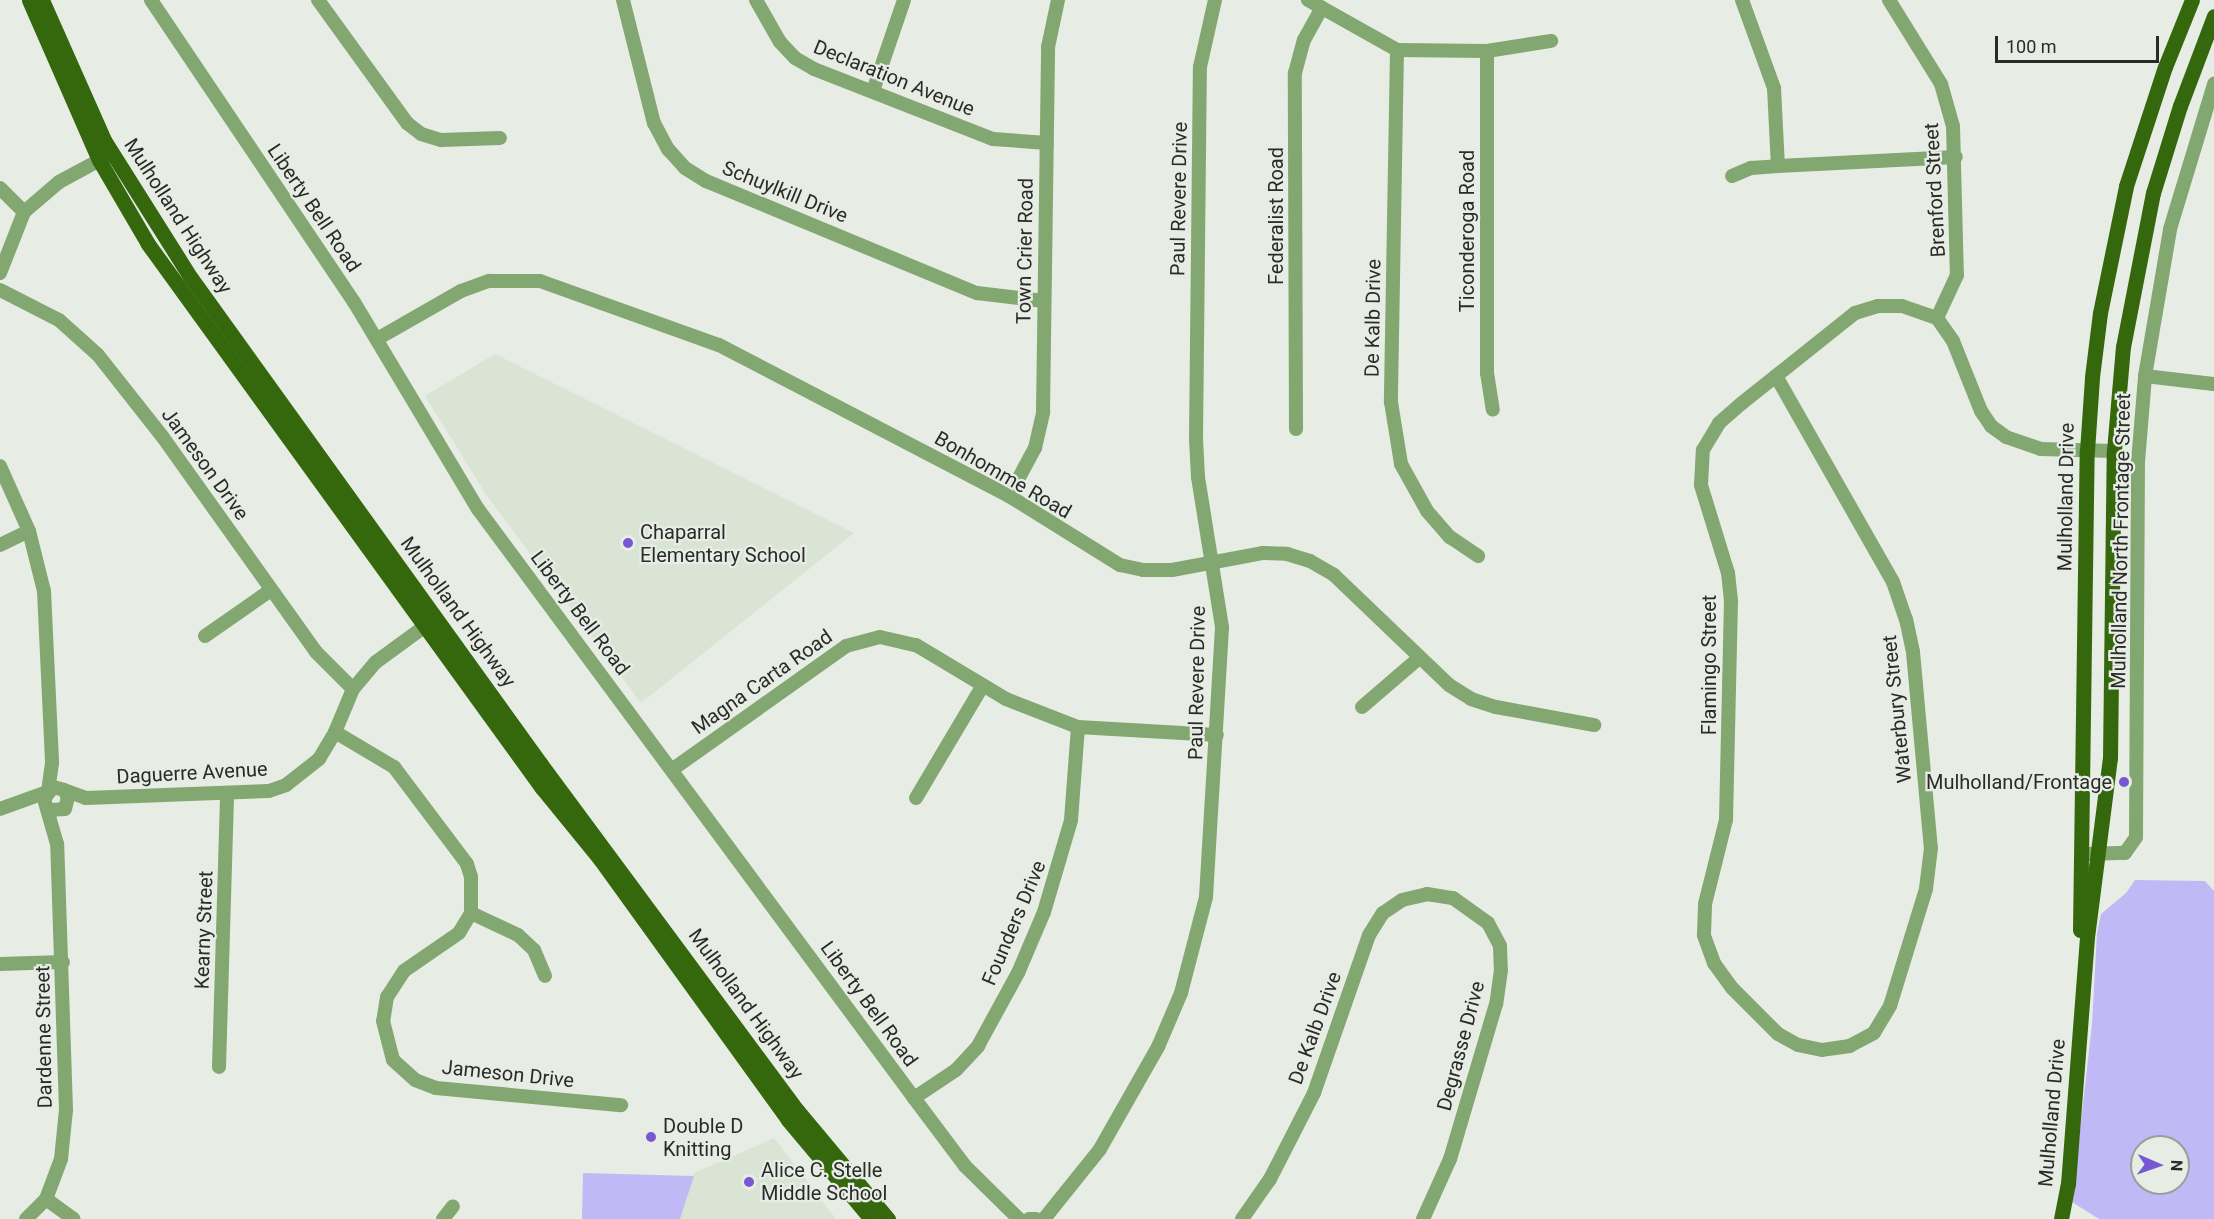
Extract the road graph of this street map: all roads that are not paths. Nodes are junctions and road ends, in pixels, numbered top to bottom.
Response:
1 (29, 0) edge
2 (42, 0) edge
3 (151, 0) edge
4 (318, 0) edge
5 (623, 0) edge
6 (756, 0) edge
7 (904, 0) edge
8 (1058, 0) edge
9 (1215, 0) edge
10 (1308, 0) edge
11 (1742, 0) edge
12 (1889, 0) edge
13 (2192, 0) edge
14 (1322, 8) junction
15 (2214, 16) edge
16 (1551, 41) dead end
17 (1397, 50) junction
18 (1487, 51) junction
19 (2214, 84) edge
20 (873, 91) junction
21 (500, 138) dead end
22 (1047, 143) junction
23 (106, 157) junction
24 (1956, 157) junction
25 (1778, 166) junction
26 (1732, 176) dead end
27 (0, 188) edge
28 (24, 212) junction
29 (0, 273) edge
30 (0, 290) edge
31 (1044, 301) junction
32 (1937, 318) junction
33 (377, 339) junction
34 (1776, 375) junction
35 (2145, 376) junction
36 (2214, 384) edge
37 (1493, 410) dead end
38 (1296, 429) dead end
39 (2087, 451) junction
40 (2114, 451) junction
41 (0, 466) edge
42 (1009, 496) junction
43 (29, 531) junction
44 (0, 545) edge
45 (1478, 556) dead end
46 (1213, 562) junction
47 (271, 590) junction
48 (430, 622) junction
49 (205, 636) dead end
50 (1419, 658) junction
51 (983, 685) junction
52 (353, 689) junction
53 (1362, 706) dead end
54 (1594, 725) dead end
55 (1078, 727) junction
56 (335, 732) junction
57 (1216, 735) junction
58 (673, 769) junction
59 (55, 790) junction
60 (227, 794) junction
61 (86, 798) junction
62 (916, 798) dead end
63 (25, 801) junction
64 (48, 808) junction
65 (64, 808) junction
66 (0, 809) edge
67 (57, 844) junction
68 (2083, 854) junction
69 (2099, 854) junction
70 (1453, 898) joint
71 (471, 913) junction
72 (63, 962) junction
73 (0, 964) edge
74 (545, 976) dead end
75 (2082, 1010) junction
76 (1850, 1046) joint
77 (219, 1067) dead end
78 (914, 1098) junction
79 (621, 1105) dead end
80 (46, 1199) junction
81 (453, 1206) dead end
82 (26, 1219) edge
83 (74, 1219) edge
84 (443, 1219) edge
85 (871, 1219) edge
86 (888, 1219) edge
87 (1019, 1219) edge
88 (1029, 1219) edge
89 (1036, 1219) edge
90 (1044, 1219) edge
91 (1242, 1219) edge
92 (1423, 1219) edge
93 (2061, 1219) edge

1 - 23 main road, Mulholland Highway
2 - 23 main road, Mulholland Highway
3 - 33 street, Liberty Bell Road
4 - 21 street
5 - 31 street, Schuylkill Drive
6 - 20 street, Declaration Avenue
7 - 20 street
8 - 22 street, Town Crier Road
9 - 46 street, Paul Revere Drive
10 - 14 street
11 - 25 street
12 - 24 street, Brenford Street
13 - 39 main road, Mulholland Drive
14 - 17 street
14 - 38 street, Federalist Road
15 - 40 main road, Mulholland Drive
16 - 18 street
17 - 18 street
17 - 45 street, De Kalb Drive
18 - 37 street, Ticonderoga Road
19 - 35 street, Mulholland North Frontage Street
20 - 22 street, Declaration Avenue
22 - 31 street, Town Crier Road
23 - 28 street
23 - 48 main road, Mulholland Highway
24 - 25 street
24 - 32 street, Brenford Street
25 - 26 street
27 - 28 street
28 - 29 street
30 - 47 street, Jameson Drive
31 - 42 street, Town Crier Road
32 - 34 street, Flamingo Street
32 - 39 street
33 - 42 street, Bonhomme Road
33 - 58 street, Liberty Bell Road
34 - 76 street, Waterbury Street
34 - 76 street, Flamingo Street
35 - 36 street
35 - 69 street, Mulholland North Frontage Street
39 - 40 street
39 - 68 main road, Mulholland Drive
40 - 69 main road, Mulholland Drive
41 - 43 street
42 - 46 street, Bonhomme Road
43 - 44 street
43 - 59 street
46 - 50 street, Bonhomme Road
46 - 57 street, Paul Revere Drive
47 - 49 street
47 - 52 street, Jameson Drive
48 - 52 street, Daguerre Avenue
48 - 85 main road, Mulholland Highway
48 - 86 main road, Mulholland Highway
50 - 53 street
50 - 54 street, Bonhomme Road
51 - 55 street, Magna Carta Road
51 - 58 street, Magna Carta Road
51 - 62 street
52 - 56 street, Daguerre Avenue
55 - 57 street, Magna Carta Road
55 - 78 street, Founders Drive
56 - 60 street, Daguerre Avenue
56 - 71 street
57 - 90 street, Paul Revere Drive
58 - 78 street, Liberty Bell Road
59 - 61 street, Daguerre Avenue
59 - 63 street
59 - 64 street, Dardenne Street
59 - 65 street, Dardenne Street
60 - 61 street, Daguerre Avenue
60 - 77 street, Kearny Street
61 - 65 street, Daguerre Avenue
63 - 64 street
63 - 66 street
64 - 65 street, Daguerre Avenue
64 - 67 street, Dardenne Street
65 - 67 street, Dardenne Street
67 - 72 street, Dardenne Street
68 - 69 street, Mulholland North Frontage Street
68 - 75 main road, Mulholland Drive
69 - 75 main road, Mulholland Drive
70 - 91 street, De Kalb Drive
70 - 92 street, Degrasse Drive
71 - 74 street
71 - 79 street, Jameson Drive
72 - 73 street
72 - 80 street, Dardenne Street
75 - 93 main road, Mulholland Drive
78 - 87 street, Liberty Bell Road
80 - 82 street, Dardenne Street
80 - 83 street
81 - 84 street
88 - 89 street

